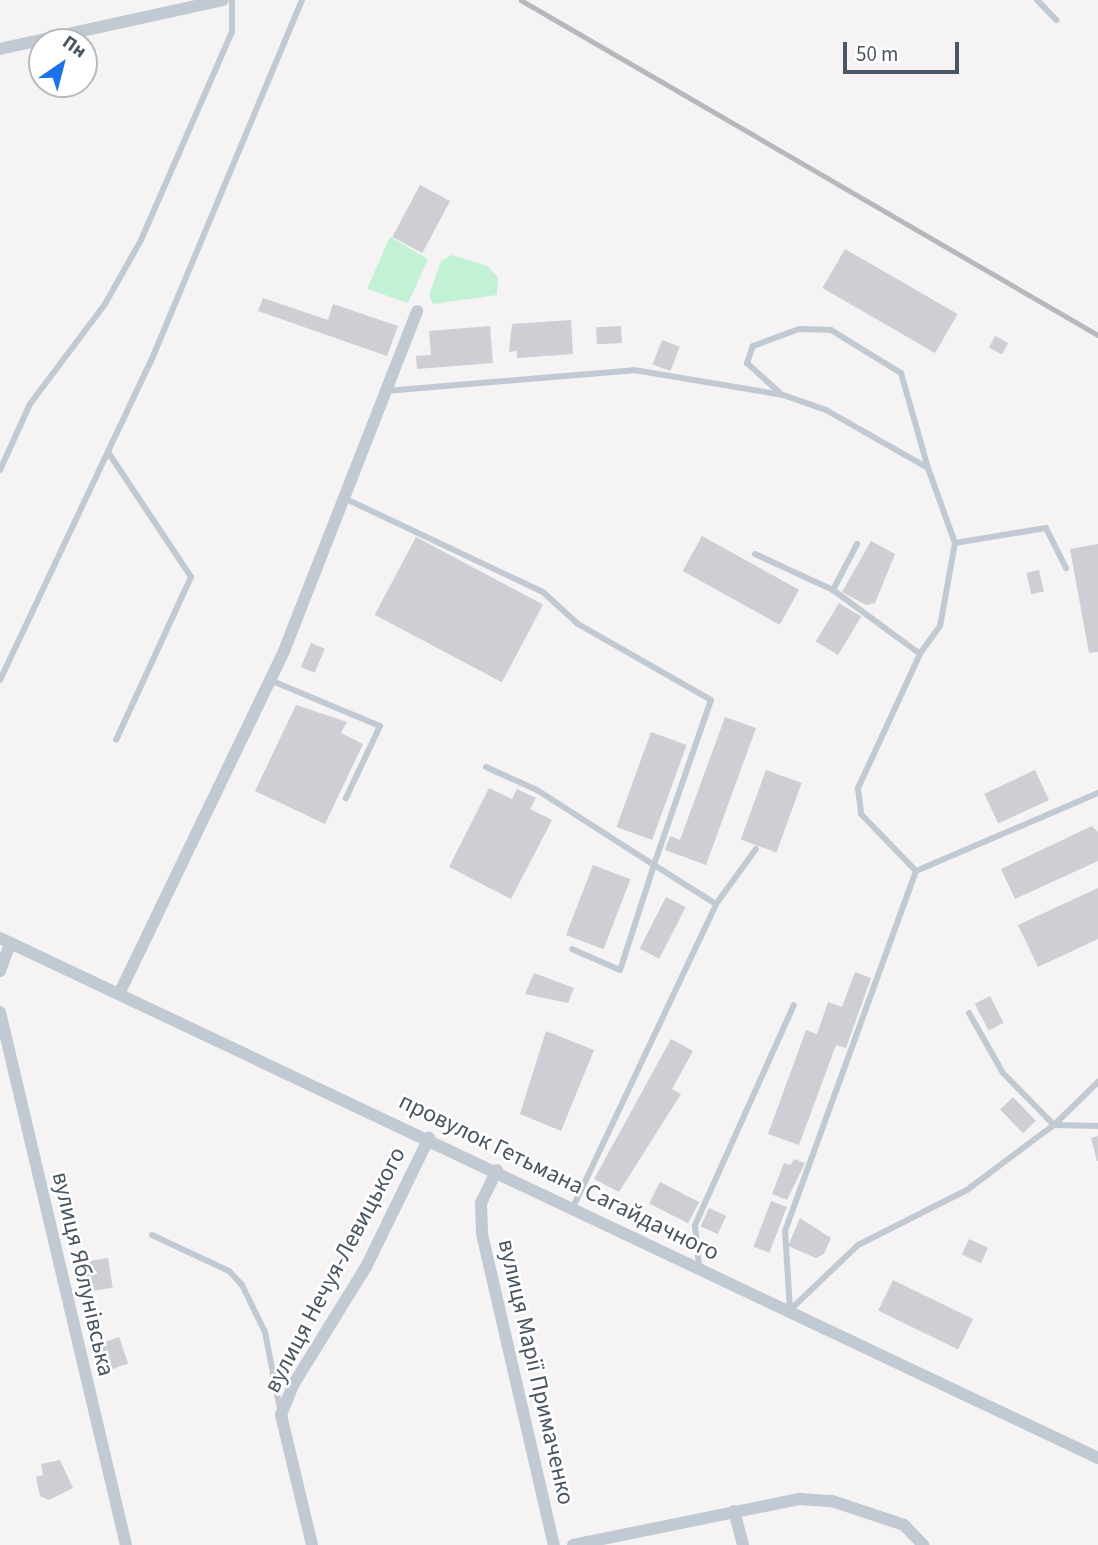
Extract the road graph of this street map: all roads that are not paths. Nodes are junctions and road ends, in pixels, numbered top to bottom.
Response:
1 (223, 0) edge
2 (232, 0) edge
3 (302, 0) edge
4 (1037, 0) edge
5 (1056, 20) dead end
6 (0, 49) edge
7 (417, 311) dead end
8 (386, 391) junction
9 (783, 395) junction
10 (108, 452) junction
11 (928, 468) junction
12 (0, 470) edge
13 (344, 498) junction
14 (954, 543) junction
15 (858, 544) dead end
16 (755, 554) dead end
17 (1066, 568) dead end
18 (833, 590) junction
19 (920, 654) junction
20 (0, 680) edge
21 (270, 680) junction
22 (116, 740) dead end
23 (486, 767) dead end
24 (1098, 793) edge
25 (346, 798) dead end
26 (756, 849) dead end
27 (654, 864) junction
28 (916, 871) junction
29 (716, 904) junction
30 (5, 940) edge
31 (572, 949) dead end
32 (0, 971) edge
33 (120, 992) junction
34 (794, 1005) dead end
35 (0, 1012) edge
36 (969, 1013) dead end
37 (1098, 1082) edge
38 (1054, 1125) junction
39 (1098, 1126) edge
40 (429, 1138) junction
41 (497, 1170) junction
42 (574, 1205) junction
43 (152, 1235) dead end
44 (699, 1266) junction
45 (790, 1310) junction
46 (281, 1415) junction
47 (1098, 1458) edge
48 (734, 1511) junction
49 (126, 1545) edge
50 (312, 1545) edge
51 (554, 1545) edge
52 (573, 1545) edge
53 (743, 1545) edge
54 (923, 1545) edge

1 - 6 street
2 - 12 lane
3 - 10 lane
4 - 5 lane
7 - 8 street
8 - 9 lane
8 - 13 street
9 - 11 lane
9 - 11 lane
10 - 20 lane
10 - 22 lane
11 - 14 lane
13 - 21 street
13 - 27 lane
14 - 17 lane
14 - 19 lane
15 - 18 lane
16 - 18 lane
18 - 19 lane
19 - 28 lane
21 - 25 lane
21 - 33 street
23 - 27 lane
24 - 28 lane
26 - 29 lane
27 - 29 lane
27 - 31 lane
28 - 45 lane
29 - 42 lane
30 - 32 street
30 - 33 street, провулок Гетьмана Сагайдачного
33 - 40 street, провулок Гетьмана Сагайдачного
34 - 44 lane
35 - 49 street, вулиця Яблунівська
36 - 38 lane
37 - 38 lane
38 - 39 lane
38 - 45 lane
40 - 41 street, провулок Гетьмана Сагайдачного
40 - 46 street, вулиця Нечуя-Левицького
41 - 42 street, провулок Гетьмана Сагайдачного
41 - 51 street, вулиця Марії Примаченко
42 - 44 street, провулок Гетьмана Сагайдачного
43 - 46 lane
44 - 45 street, провулок Гетьмана Сагайдачного
45 - 47 street, провулок Гетьмана Сагайдачного
46 - 50 street, вулиця Нечуя-Левицького
48 - 52 street
48 - 53 street
48 - 54 street

